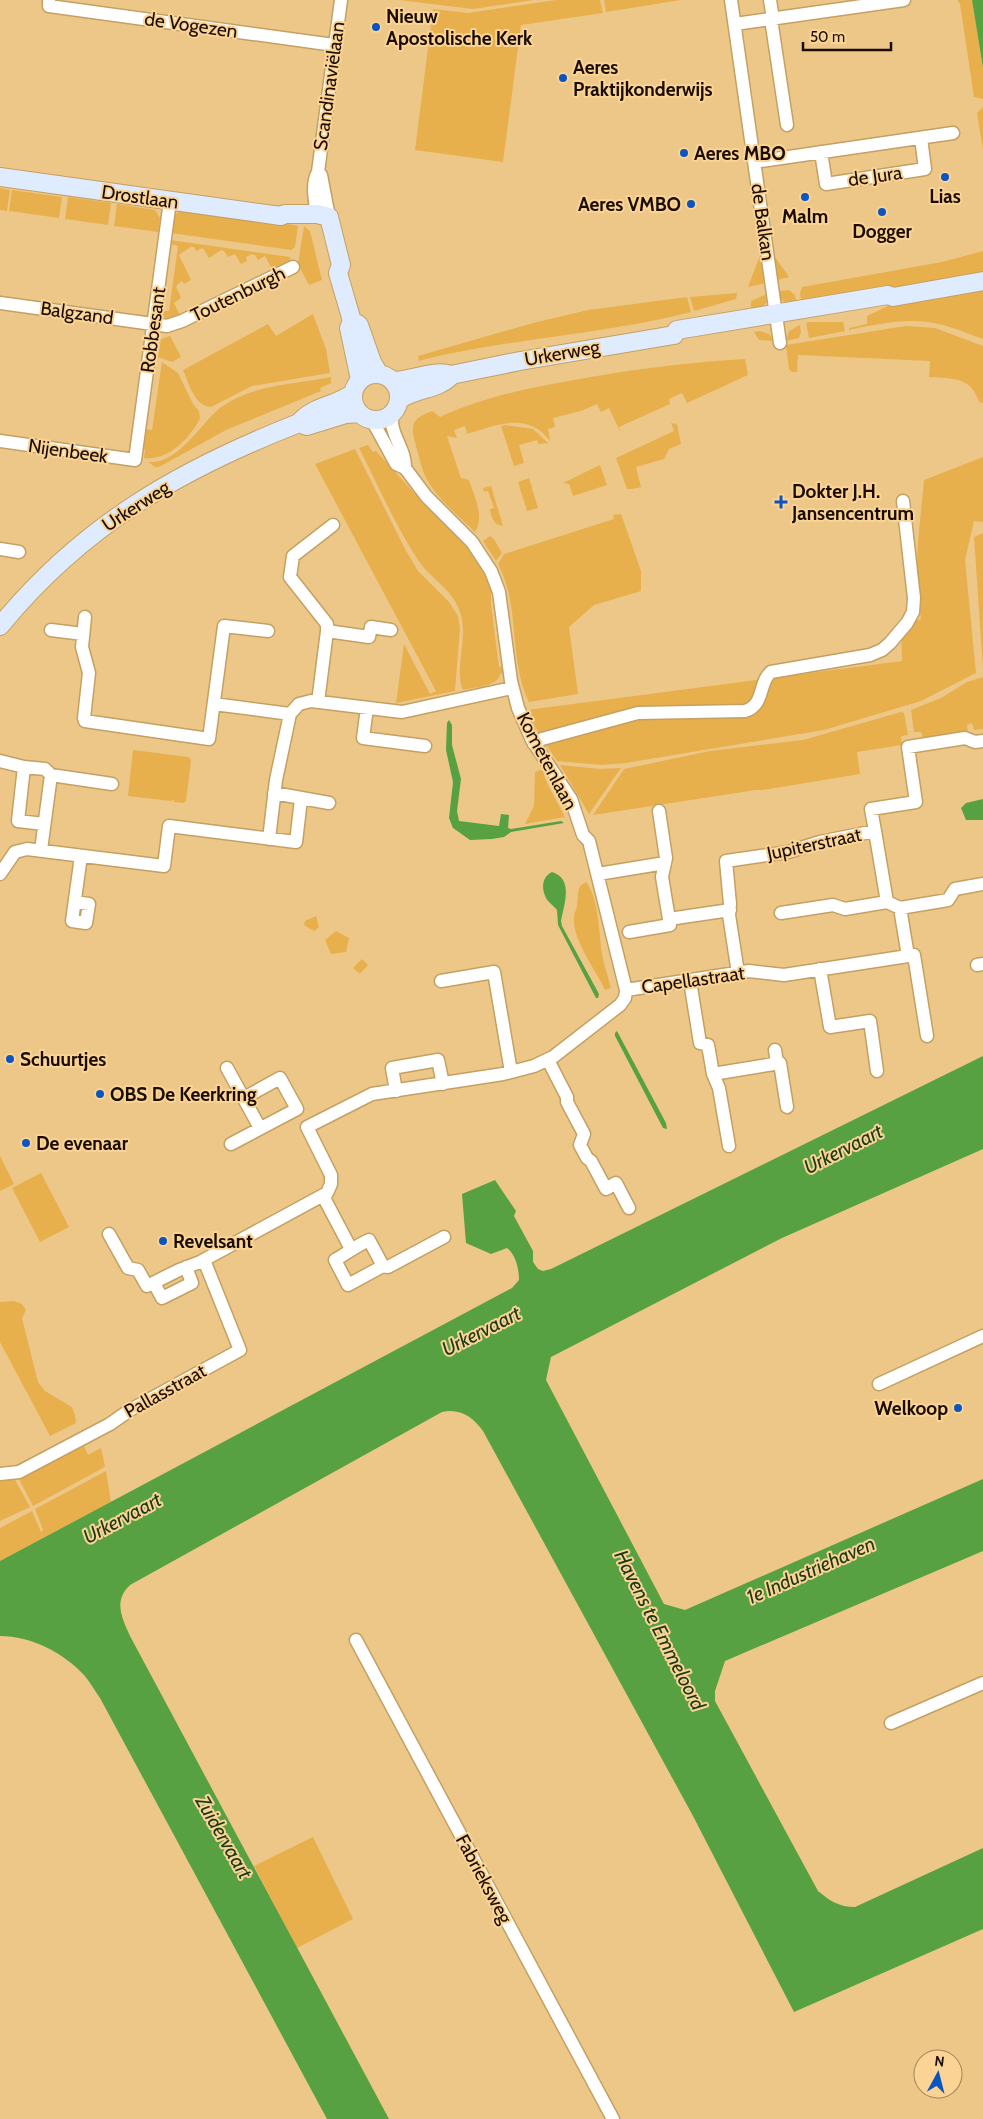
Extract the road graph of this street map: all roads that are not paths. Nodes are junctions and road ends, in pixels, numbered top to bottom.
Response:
1 (341, 0) edge
2 (731, 0) edge
3 (770, 0) edge
4 (904, 0) edge
5 (49, 3) edge
6 (772, 19) junction
7 (735, 24) junction
8 (334, 45) junction
9 (787, 126) dead end
10 (953, 133) dead end
11 (921, 138) junction
12 (821, 152) junction
13 (754, 162) junction
14 (0, 177) edge
15 (170, 201) junction
16 (322, 218) junction
17 (293, 267) dead end
18 (983, 281) edge
19 (0, 302) edge
20 (777, 319) junction
21 (352, 321) junction
22 (154, 324) junction
23 (780, 343) dead end
24 (452, 375) junction
25 (386, 378) junction
26 (357, 386) junction
27 (396, 407) junction
28 (366, 416) junction
29 (299, 423) junction
30 (0, 441) edge
31 (135, 460) joint
32 (405, 468) junction
33 (903, 501) dead end
34 (333, 525) dead end
35 (0, 549) edge
36 (19, 552) dead end
37 (85, 617) dead end
38 (1, 623) edge
39 (51, 630) dead end
40 (390, 630) dead end
41 (268, 631) dead end
42 (327, 632) junction
43 (83, 634) junction
44 (512, 688) junction
45 (318, 702) junction
46 (214, 704) junction
47 (366, 708) junction
48 (290, 714) junction
49 (983, 741) edge
50 (534, 744) junction
51 (424, 746) dead end
52 (0, 762) edge
53 (24, 767) junction
54 (51, 775) junction
55 (112, 784) dead end
56 (274, 793) junction
57 (301, 799) junction
58 (329, 802) dead end
59 (659, 812) dead end
60 (44, 824) junction
61 (875, 831) junction
62 (269, 839) junction
63 (41, 850) junction
64 (80, 856) junction
65 (665, 863) junction
66 (0, 874) edge
67 (598, 874) junction
68 (983, 884) edge
69 (75, 902) dead end
70 (887, 902) junction
71 (900, 908) junction
72 (730, 910) junction
73 (781, 914) dead end
74 (670, 919) junction
75 (629, 932) dead end
76 (908, 956) junction
77 (820, 969) junction
78 (738, 973) junction
79 (440, 981) dead end
80 (690, 981) junction
81 (626, 990) junction
82 (927, 1036) dead end
83 (775, 1050) dead end
84 (548, 1060) junction
85 (777, 1063) junction
86 (227, 1068) dead end
87 (877, 1070) dead end
88 (511, 1072) junction
89 (713, 1074) junction
90 (442, 1084) junction
91 (396, 1091) junction
92 (244, 1098) junction
93 (787, 1107) dead end
94 (297, 1109) junction
95 (310, 1126) junction
96 (260, 1128) junction
97 (232, 1144) dead end
98 (729, 1146) dead end
99 (323, 1196) junction
100 (629, 1208) dead end
101 (110, 1234) dead end
102 (444, 1238) dead end
103 (351, 1249) junction
104 (204, 1260) junction
105 (383, 1266) junction
106 (186, 1267) junction
107 (154, 1282) junction
108 (983, 1336) edge
109 (879, 1384) dead end
110 (1, 1472) edge
111 (356, 1640) dead end
112 (983, 1683) edge
113 (891, 1724) dead end
114 (613, 2119) edge

1 - 8 street, Scandinaviëlaan
2 - 7 street, de Balkan
3 - 6 street
4 - 6 street
5 - 8 street, de Vogezen
6 - 7 street
6 - 9 street
7 - 13 street, de Balkan
8 - 16 street, Scandinaviëlaan
10 - 11 street, de Jura
11 - 12 street, de Jura
11 - 12 street, de Jura
12 - 13 street, de Jura
13 - 20 street, de Balkan
14 - 15 main road, Drostlaan
15 - 16 main road, Drostlaan
15 - 22 street, Robbesant
16 - 21 main road, Scandinaviëlaan
17 - 22 street, Toutenburgh
18 - 20 main road, Urkerweg
19 - 22 street, Balgzand
20 - 23 street
20 - 24 main road, Urkerweg
21 - 25 main road, Scandinaviëlaan
21 - 26 main road, Scandinaviëlaan
22 - 31 street, Robbesant
24 - 25 main road, Urkerweg
24 - 27 main road, Urkerweg
25 - 26 main road
25 - 27 main road
26 - 28 main road
26 - 29 main road, Urkerweg
27 - 28 main road
27 - 32 street, Kometenlaan
28 - 29 main road, Urkerweg
28 - 32 street, Kometenlaan
29 - 38 main road, Urkerweg
30 - 31 street, Nijenbeek
32 - 44 street, Kometenlaan
33 - 50 street
34 - 42 street
35 - 36 street
37 - 43 street
39 - 43 street
40 - 42 street
41 - 46 street
42 - 45 street
43 - 46 street
44 - 47 street
44 - 50 street, Kometenlaan
45 - 47 street
45 - 48 street
46 - 48 street
47 - 51 street
48 - 56 street
49 - 61 street, Jupiterstraat
50 - 67 street, Kometenlaan
52 - 53 street
53 - 54 street
53 - 60 street
54 - 55 street
54 - 60 street
56 - 57 street
56 - 62 street
57 - 58 street
57 - 62 street
59 - 65 street
60 - 63 street
61 - 70 street
61 - 72 street, Jupiterstraat
62 - 64 street
63 - 64 street
63 - 66 street
64 - 69 street
65 - 67 street
65 - 74 street
67 - 81 street, Kometenlaan
68 - 71 street
70 - 71 street
70 - 73 street
71 - 76 street
72 - 74 street
72 - 78 street, Jupiterstraat
74 - 75 street
76 - 77 street, Capellastraat
76 - 82 street
77 - 78 street, Capellastraat
77 - 87 street
78 - 80 street, Capellastraat
79 - 88 street
80 - 81 street, Capellastraat
80 - 89 street
81 - 84 street
83 - 85 street
84 - 88 street
84 - 100 street
85 - 89 street
85 - 93 street
86 - 92 street
88 - 90 street
89 - 98 street
90 - 91 street
90 - 91 street
91 - 95 street
92 - 94 street
92 - 96 street
94 - 95 street
94 - 96 street
95 - 99 street
96 - 97 street
99 - 103 street
99 - 104 street
101 - 107 street
102 - 105 street
103 - 105 street
103 - 105 street
104 - 106 street
104 - 110 street, Pallasstraat
106 - 107 street
106 - 107 street
108 - 109 street
111 - 114 street, Fabrieksweg
112 - 113 street

